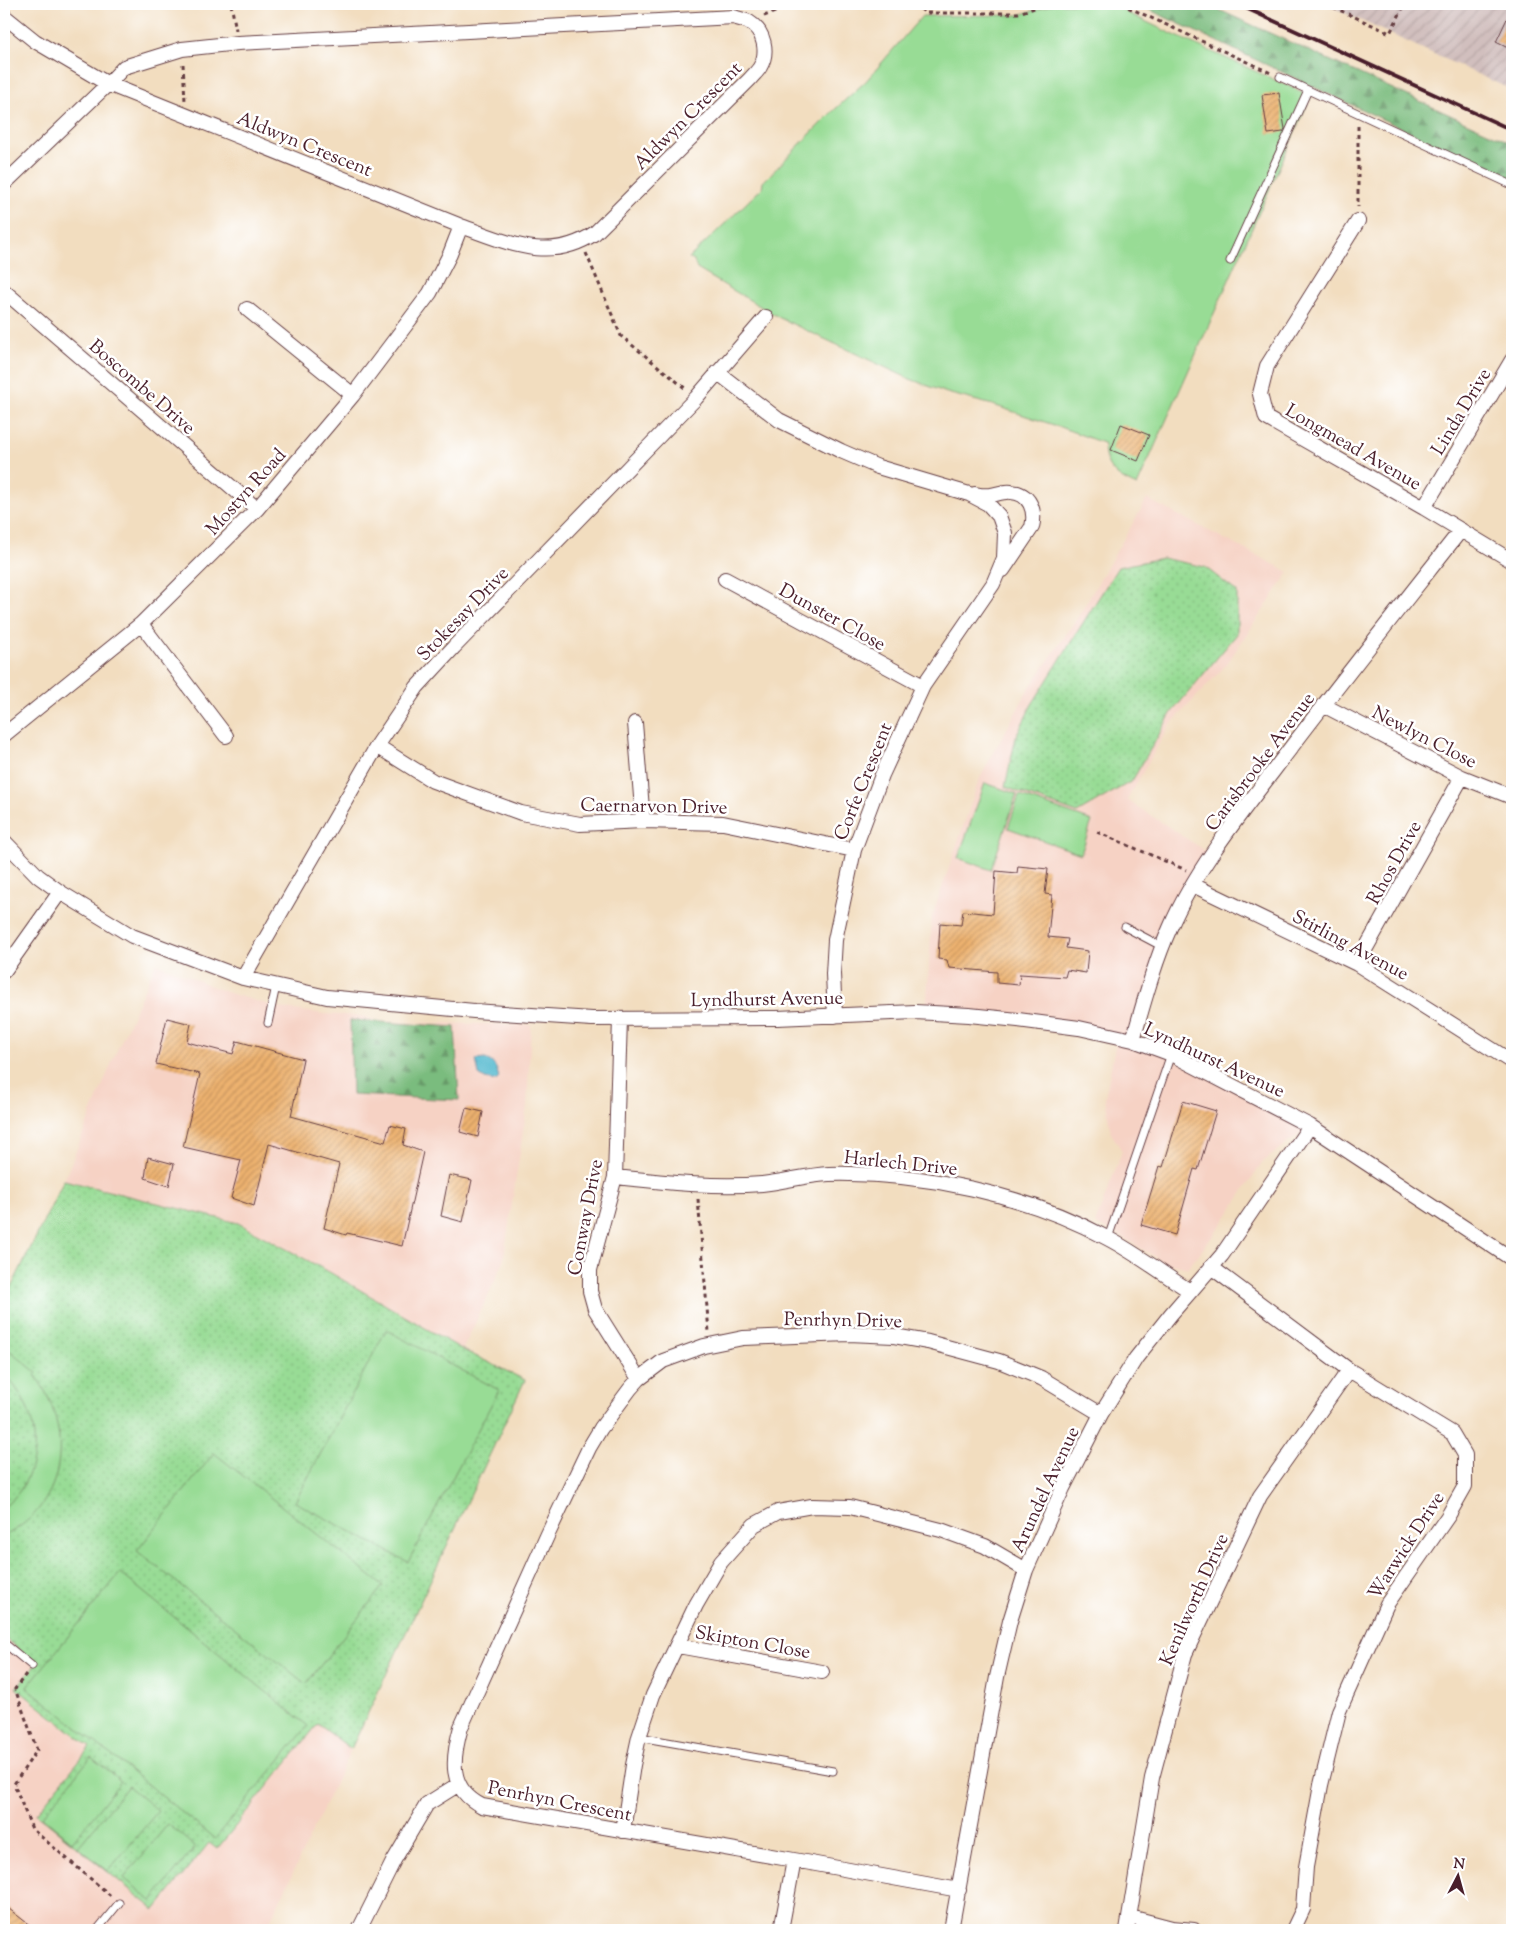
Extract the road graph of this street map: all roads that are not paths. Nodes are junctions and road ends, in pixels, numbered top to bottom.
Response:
1 (4, 16) edge
2 (1280, 77) road end
3 (108, 84) junction
4 (1308, 90) junction
5 (4, 184) edge
6 (1512, 185) edge
7 (1358, 222) road end
8 (461, 226) junction
9 (1230, 261) dead end
10 (4, 291) edge
11 (247, 309) dead end
12 (766, 317) dead end
13 (1512, 360) edge
14 (717, 372) junction
15 (353, 395) junction
16 (969, 494) junction
17 (1424, 508) junction
18 (257, 509) junction
19 (1460, 530) junction
20 (1512, 560) edge
21 (725, 579) dead end
22 (993, 584) junction
23 (141, 624) junction
24 (923, 686) junction
25 (1323, 705) junction
26 (635, 723) dead end
27 (4, 735) edge
28 (226, 736) dead end
29 (377, 746) junction
30 (1462, 777) junction
31 (1512, 797) edge
32 (642, 821) junction
33 (4, 841) edge
34 (854, 850) junction
35 (1196, 880) junction
36 (60, 892) junction
37 (1125, 927) dead end
38 (1163, 947) junction
39 (1358, 964) junction
40 (4, 971) edge
41 (243, 978) junction
42 (276, 986) junction
43 (835, 1016) junction
44 (620, 1019) junction
45 (268, 1023) dead end
46 (1133, 1040) junction
47 (1170, 1054) junction
48 (1512, 1062) edge
49 (1310, 1126) junction
50 (615, 1177) junction
51 (1108, 1238) junction
52 (1512, 1259) edge
53 (1211, 1267) junction
54 (1190, 1291) junction
55 (1349, 1370) junction
56 (639, 1379) junction
57 (1101, 1414) junction
58 (1026, 1570) junction
59 (4, 1643) edge
60 (678, 1646) junction
61 (32, 1666) road end
62 (822, 1672) dead end
63 (639, 1737) junction
64 (833, 1771) dead end
65 (459, 1784) junction
66 (623, 1831) junction
67 (794, 1860) junction
68 (958, 1890) junction
69 (119, 1903) road end
70 (1129, 1924) edge
71 (98, 1930) edge
72 (358, 1930) edge
73 (781, 1930) edge
74 (951, 1930) edge
75 (1194, 1930) edge
76 (1293, 1930) edge

1 - 3 street, Aldwyn Crescent
2 - 4 lane
3 - 5 street
3 - 8 street, Aldwyn Crescent
3 - 8 street, Aldwyn Crescent
4 - 6 lane
4 - 9 lane
7 - 17 street, Longmead Avenue
8 - 15 street, Mostyn Road
10 - 18 street, Boscombe Drive
11 - 15 street
12 - 14 street, Stokesay Drive
13 - 17 street, Linda Drive
14 - 16 street, Corfe Crescent
14 - 29 street, Stokesay Drive
15 - 18 street, Mostyn Road
16 - 22 street, Corfe Crescent
16 - 22 street, Corfe Crescent
17 - 19 street, Longmead Avenue
18 - 23 street, Mostyn Road
19 - 20 street, Longmead Avenue
19 - 25 street, Carisbrooke Avenue
21 - 24 street, Dunster Close
22 - 24 street, Corfe Crescent
23 - 27 street, Mostyn Road
23 - 28 street
24 - 34 street, Corfe Crescent
25 - 30 street, Newlyn Close
25 - 35 street, Carisbrooke Avenue
26 - 32 street
29 - 32 street, Caernarvon Drive
29 - 41 street, Stokesay Drive
30 - 31 street, Newlyn Close
30 - 39 street, Rhos Drive
32 - 34 street, Caernarvon Drive
33 - 36 street, Lyndhurst Avenue
34 - 43 street, Corfe Crescent
35 - 38 street, Carisbrooke Avenue
35 - 39 street, Stirling Avenue
36 - 40 street
36 - 41 street, Lyndhurst Avenue
37 - 38 lane
38 - 46 street, Carisbrooke Avenue
39 - 48 street, Stirling Avenue
41 - 42 street, Lyndhurst Avenue
42 - 44 street, Lyndhurst Avenue
42 - 45 lane
43 - 44 street, Lyndhurst Avenue
43 - 46 street, Lyndhurst Avenue
44 - 50 street, Conway Drive
46 - 47 street, Lyndhurst Avenue
47 - 49 street, Lyndhurst Avenue
47 - 51 lane
49 - 52 street, Lyndhurst Avenue
49 - 53 street, Arundel Avenue
50 - 51 street, Harlech Drive
50 - 56 street, Conway Drive
51 - 54 street, Harlech Drive
53 - 54 street, Arundel Avenue
53 - 55 street, Warwick Drive
54 - 57 street, Arundel Avenue
55 - 70 street, Kenilworth Drive
55 - 76 street, Warwick Drive
56 - 57 street, Penrhyn Drive
56 - 65 street, Penrhyn Crescent
57 - 58 street, Arundel Avenue
58 - 60 street
58 - 68 street, Arundel Avenue
59 - 61 lane
60 - 62 street, Skipton Close
60 - 63 street
63 - 64 lane
63 - 66 street
65 - 66 street, Penrhyn Crescent
65 - 72 street
66 - 67 street, Penrhyn Crescent
67 - 68 street, Penrhyn Crescent
67 - 73 street
68 - 74 street, Arundel Avenue
69 - 71 lane
70 - 75 street

